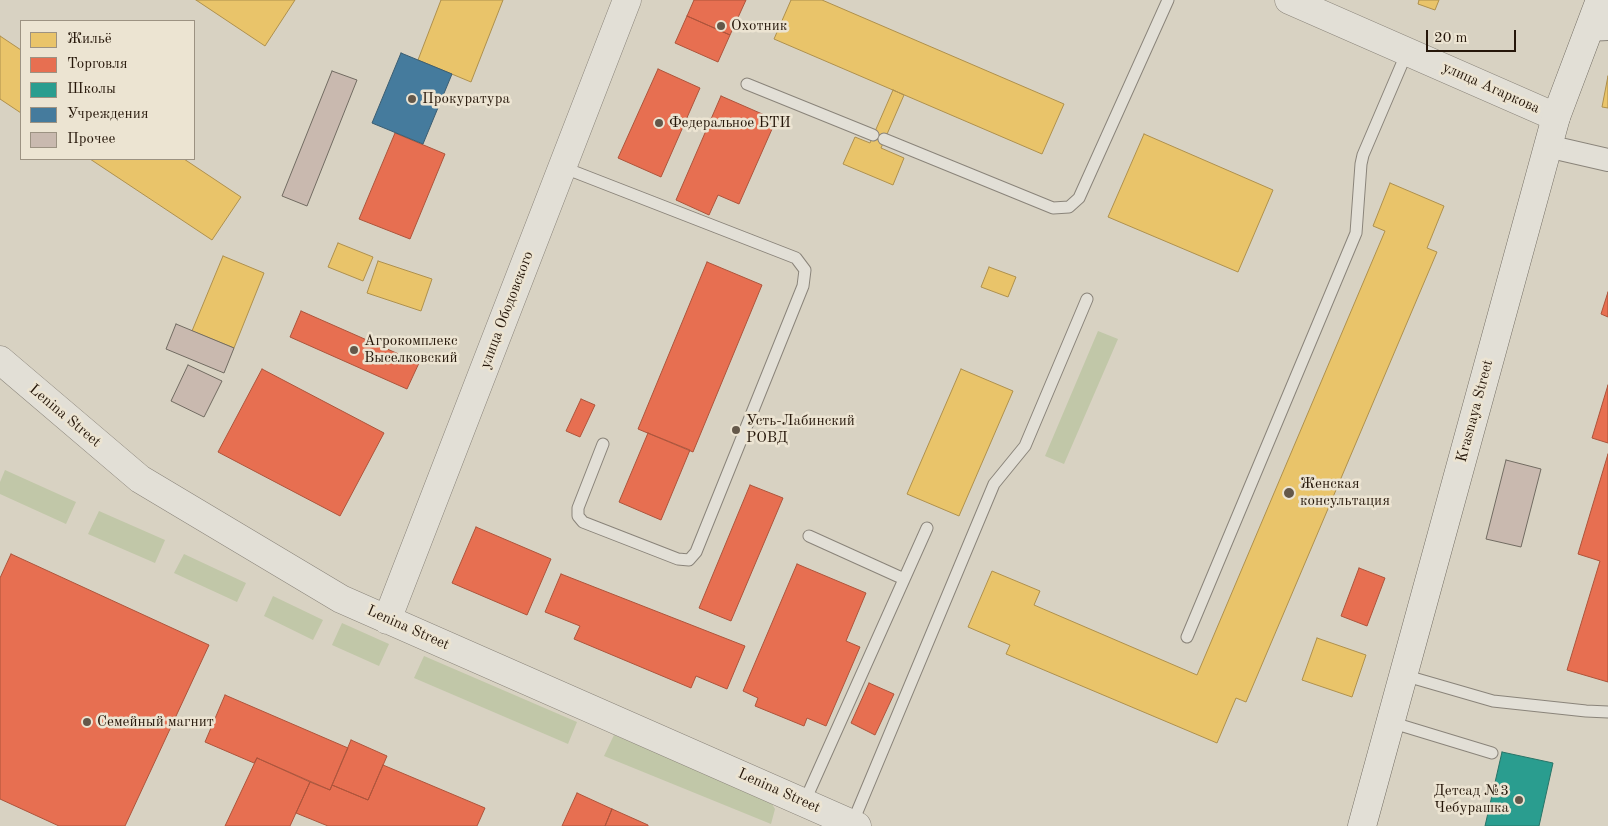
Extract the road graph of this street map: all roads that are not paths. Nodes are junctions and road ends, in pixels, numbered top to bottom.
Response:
1 (626, 0) edge
2 (1168, 0) edge
3 (1289, 0) edge
4 (1600, 0) edge
5 (1598, 29) edge
6 (1407, 52) junction
7 (747, 84) dead end
8 (1556, 117) junction
9 (1547, 146) junction
10 (1608, 160) edge
11 (562, 167) junction
12 (1087, 299) dead end
13 (0, 360) edge
14 (603, 444) dead end
15 (927, 528) dead end
16 (809, 536) dead end
17 (904, 579) junction
18 (387, 620) junction
19 (1187, 637) dead end
20 (1403, 675) junction
21 (1608, 712) edge
22 (1390, 722) junction
23 (1492, 753) dead end
24 (810, 812) edge
25 (854, 825) edge
26 (1362, 826) edge

1 - 11 street, улица Ободовского
2 - 7 lane
3 - 6 street, улица Агаркова
4 - 5 street, Krasnaya Street
5 - 8 street, Krasnaya Street
6 - 8 street, улица Агаркова
6 - 19 lane
8 - 9 street, Krasnaya Street
9 - 10 street
9 - 20 street, Krasnaya Street
11 - 14 lane
11 - 18 street, улица Ободовского
12 - 25 lane
13 - 18 street, Lenina Street
15 - 17 lane
16 - 17 lane
17 - 24 lane
18 - 24 street, Lenina Street
20 - 21 lane
20 - 22 street, Krasnaya Street
22 - 23 lane
22 - 26 street, Krasnaya Street
24 - 25 street, Lenina Street

